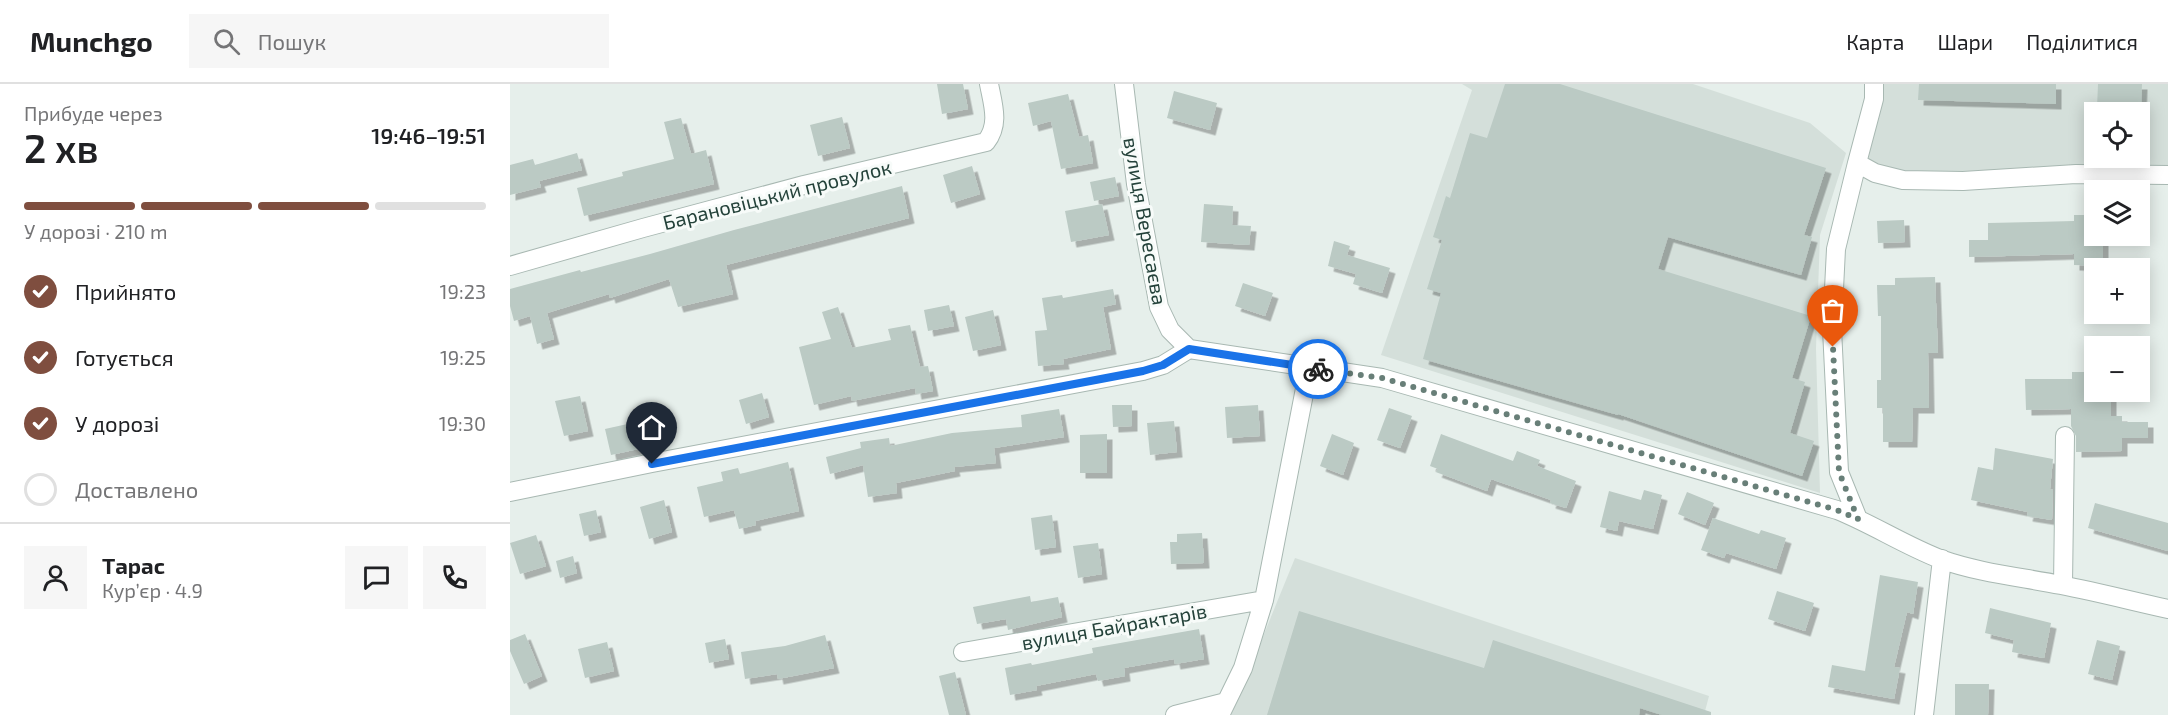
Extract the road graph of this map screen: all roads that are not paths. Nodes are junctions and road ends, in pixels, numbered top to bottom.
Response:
1 (989, 84) edge
2 (1124, 84) edge
3 (1874, 84) edge
4 (1857, 163) junction
5 (2168, 175) edge
6 (510, 266) edge
7 (1189, 349) junction
8 (1309, 368) junction
9 (2065, 436) dead end
10 (510, 492) edge
11 (1858, 519) junction
12 (1942, 559) junction
13 (2063, 585) junction
14 (1264, 600) junction
15 (2168, 609) edge
16 (963, 652) dead end
17 (1223, 708) edge
18 (1175, 715) edge
19 (1924, 715) edge

1 - 6 street, Барановіцький провулок
2 - 7 street, вулиця Вересаєва
3 - 4 street
4 - 5 street
4 - 11 street
7 - 8 street
7 - 10 street
8 - 11 street
8 - 14 street
9 - 13 street
11 - 12 street
12 - 13 street
12 - 19 street
13 - 15 street
14 - 16 street, вулиця Байрактарів
14 - 17 street
17 - 18 street

